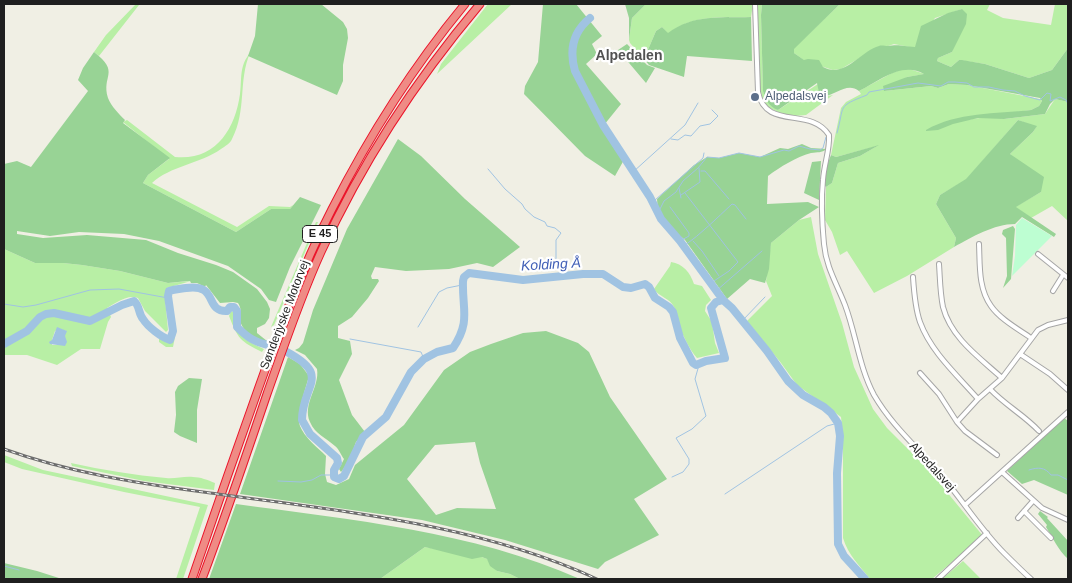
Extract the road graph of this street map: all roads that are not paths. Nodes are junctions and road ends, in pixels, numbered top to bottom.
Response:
1 (465, 4) edge
2 (480, 4) edge
3 (755, 4) edge
4 (979, 244) dead end
5 (1038, 254) dead end
6 (939, 264) dead end
7 (1063, 275) junction
8 (913, 277) dead end
9 (1068, 278) edge
10 (1053, 291) dead end
11 (1068, 320) edge
12 (1031, 338) junction
13 (1020, 354) junction
14 (920, 373) dead end
15 (1002, 378) junction
16 (990, 389) junction
17 (1068, 390) edge
18 (978, 399) junction
19 (1068, 412) edge
20 (957, 422) junction
21 (1039, 431) dead end
22 (997, 455) dead end
23 (1002, 472) junction
24 (1033, 500) junction
25 (965, 505) junction
26 (1024, 511) junction
27 (1018, 518) dead end
28 (1068, 520) edge
29 (987, 534) junction
30 (1051, 538) dead end
31 (192, 579) edge
32 (202, 579) edge
33 (938, 579) edge
34 (1032, 579) edge

1 - 31 highway, Sønderjyske Motorvej / E 45
2 - 32 highway, Sønderjyske Motorvej / E 45
3 - 25 street, Alpedalsvej
4 - 12 street
5 - 7 street
6 - 15 street
7 - 9 street
7 - 10 street
8 - 18 street
11 - 12 street
12 - 13 street
13 - 15 street
13 - 17 street
14 - 20 street
15 - 16 street
16 - 18 street
16 - 21 street
18 - 20 street
19 - 23 street
20 - 22 street
23 - 24 street
23 - 25 street
24 - 26 street
24 - 28 street
25 - 29 street, Alpedalsvej
26 - 27 street
26 - 30 street
29 - 33 street
29 - 34 street, Alpedalsvej

